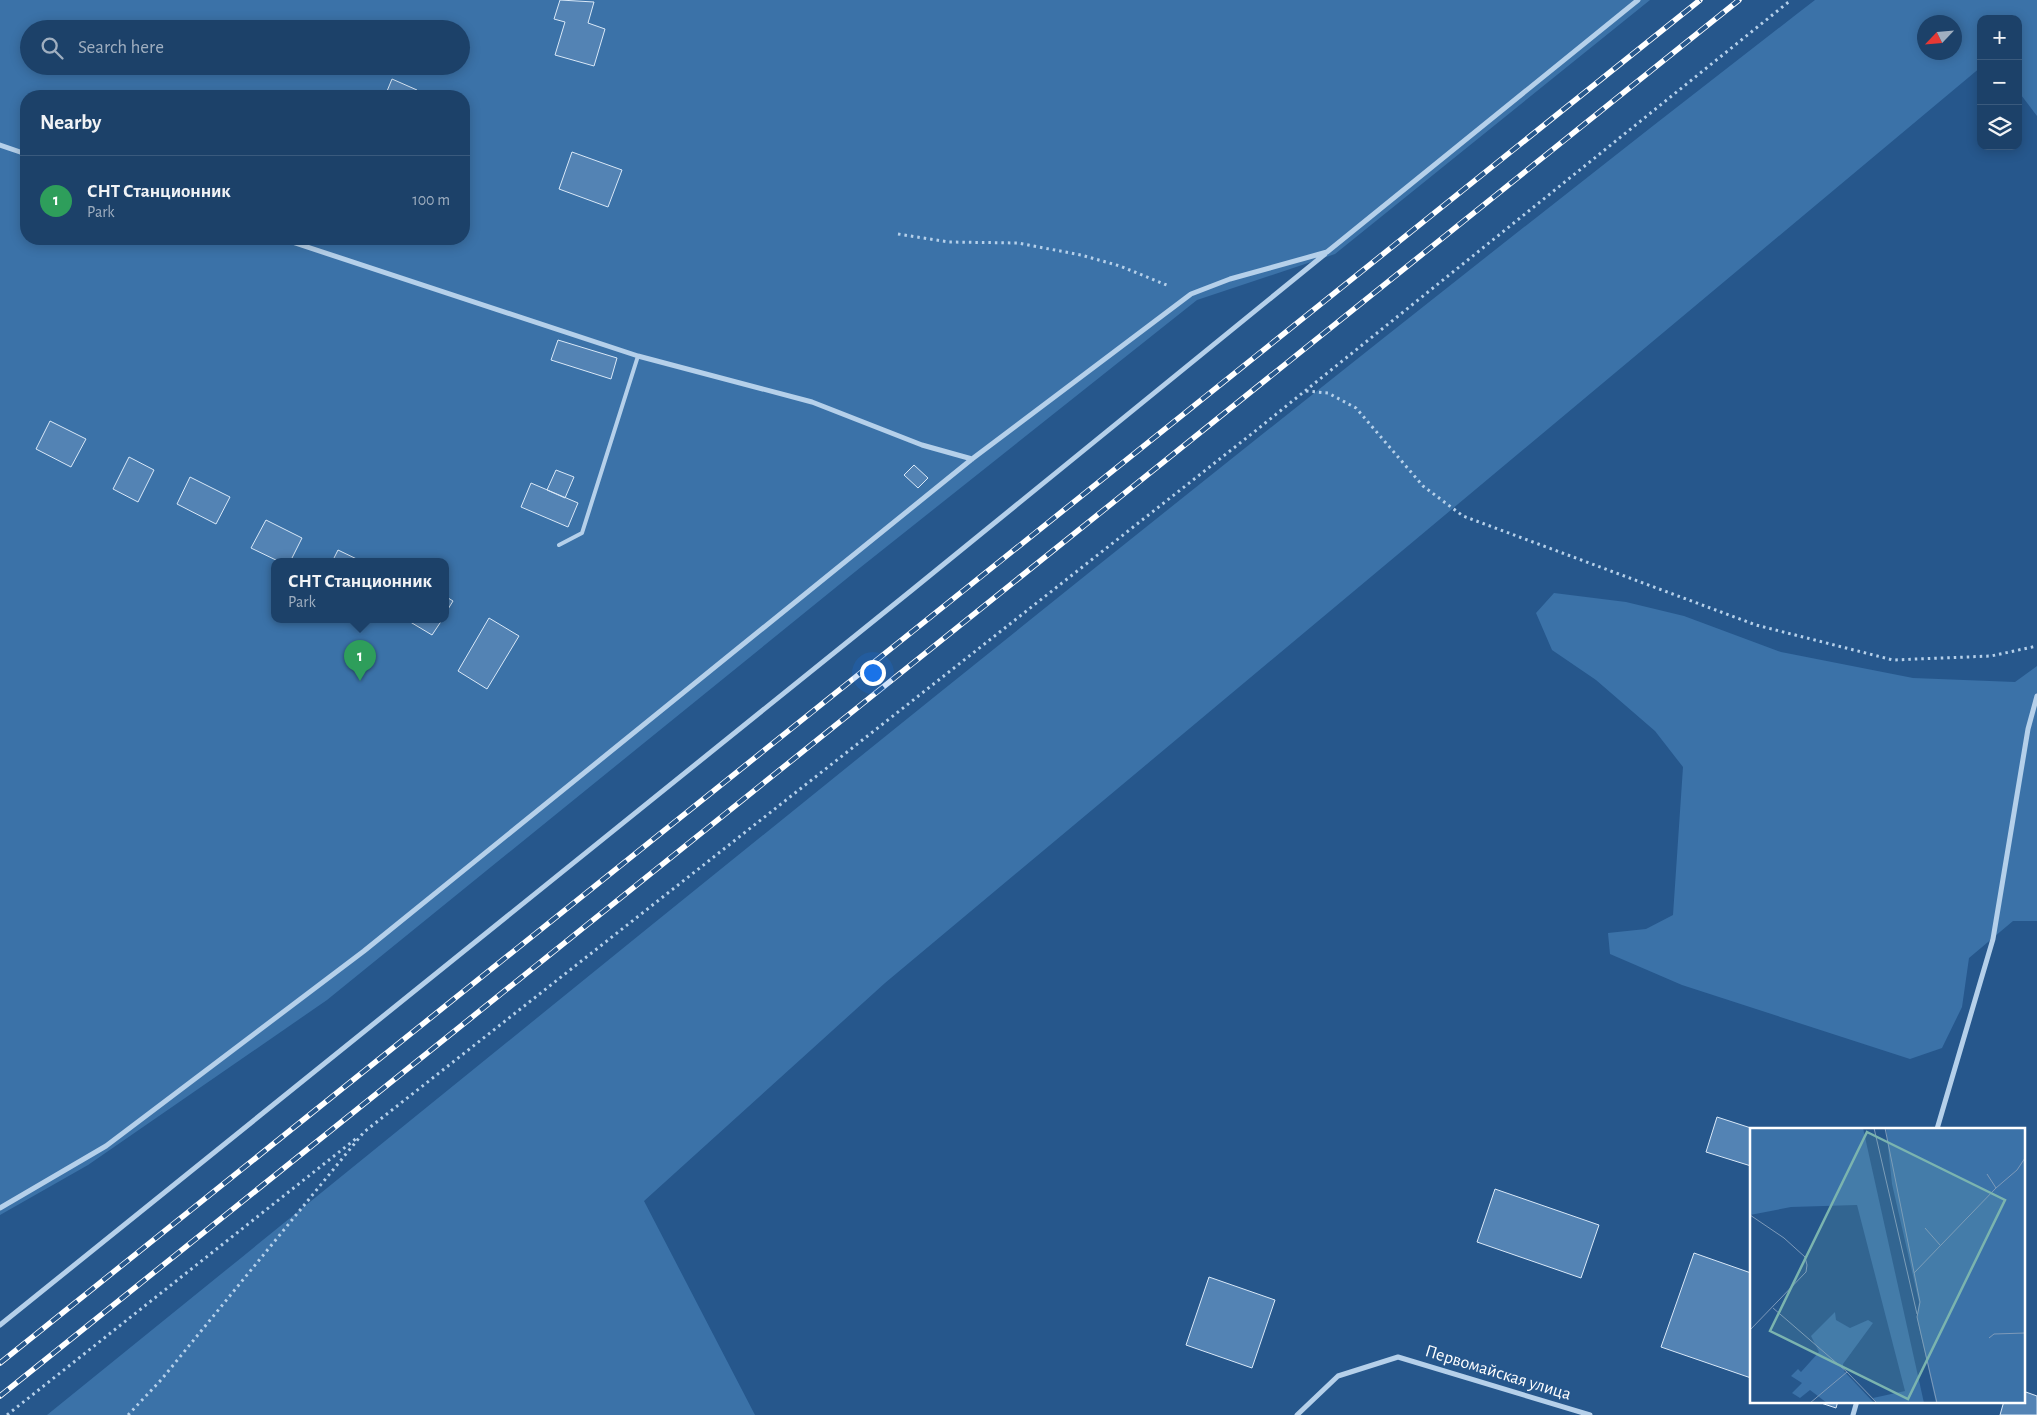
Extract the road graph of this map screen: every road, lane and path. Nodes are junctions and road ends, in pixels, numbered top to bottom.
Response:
1 (1638, 0) edge
2 (1791, 0) edge
3 (0, 145) edge
4 (20, 152) edge
5 (898, 234) dead end
6 (301, 245) edge
7 (1328, 252) junction
8 (1191, 294) junction
9 (638, 356) junction
10 (1305, 391) junction
11 (972, 459) junction
12 (559, 544) dead end
13 (2037, 646) edge
14 (2037, 696) edge
15 (1937, 1128) edge
16 (364, 1132) junction
17 (0, 1208) edge
18 (0, 1325) edge
19 (1857, 1402) edge
20 (6, 1415) edge
21 (128, 1415) edge
22 (1297, 1415) edge
23 (1590, 1415) edge
24 (1853, 1415) edge

1 - 7 street
2 - 10 path
3 - 4 street
5 - 8 path
6 - 9 street
7 - 8 street
7 - 18 street
8 - 11 street
9 - 11 street
9 - 12 lane
10 - 13 path
10 - 16 path
11 - 17 street
14 - 15 street
16 - 20 path
16 - 21 path
19 - 24 street
22 - 23 street, Первомайская улица

